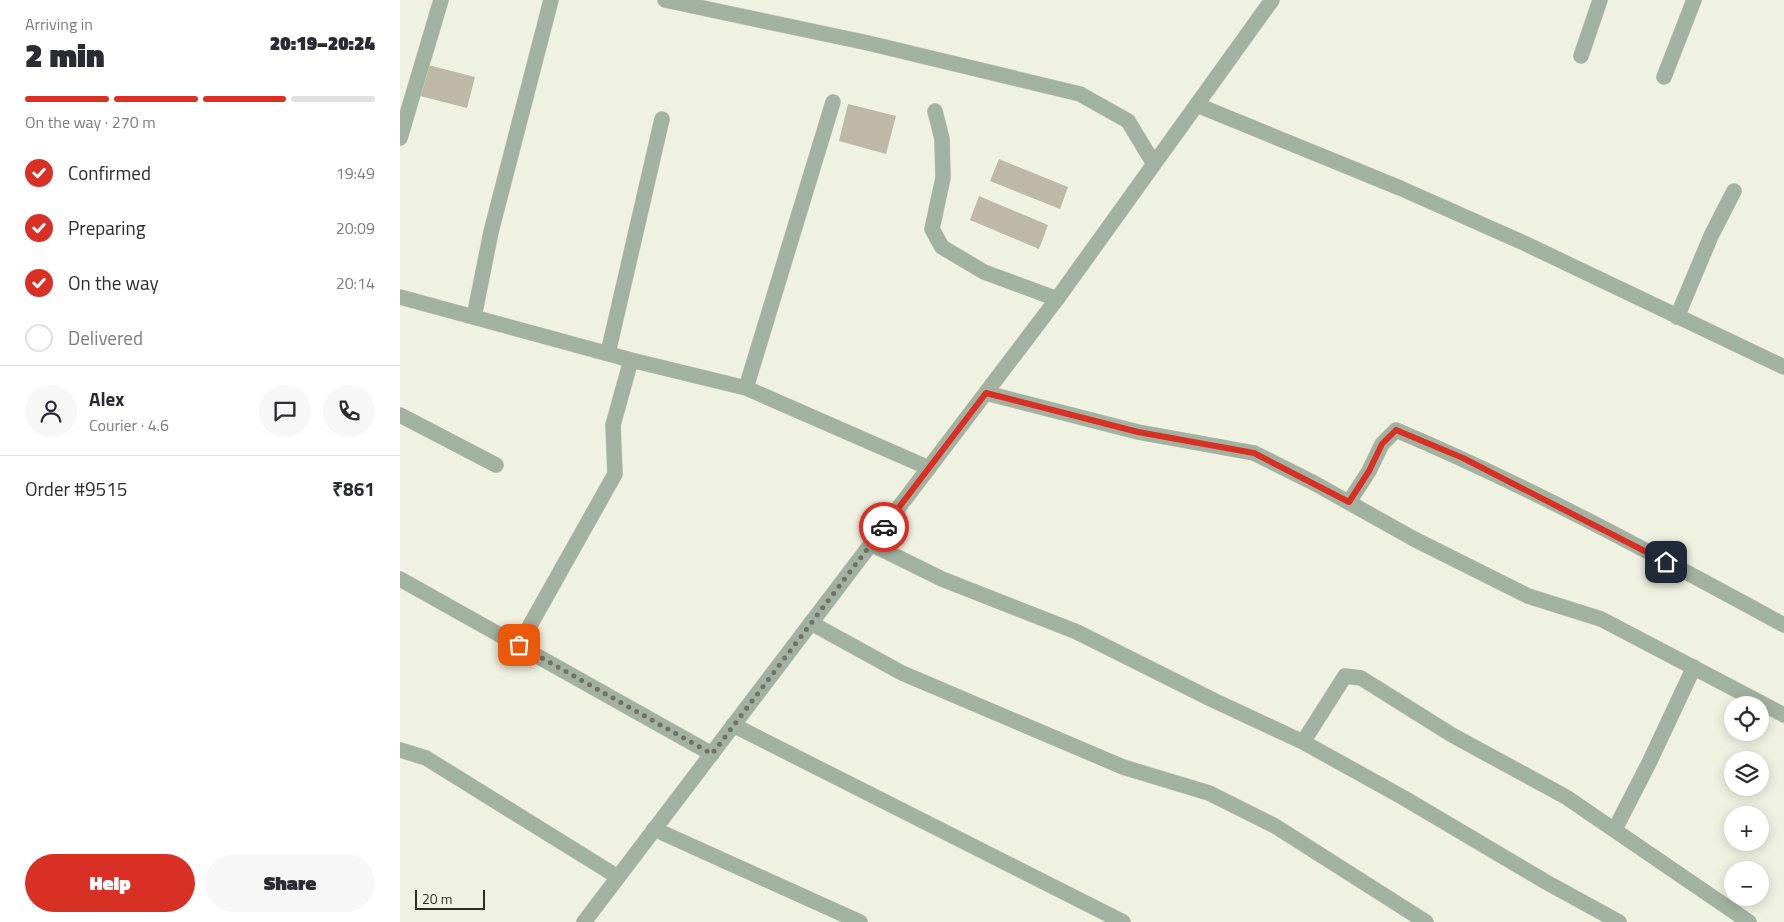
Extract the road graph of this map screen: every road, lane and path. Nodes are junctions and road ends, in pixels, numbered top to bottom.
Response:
1 (441, 0) edge
2 (551, 0) edge
3 (665, 0) edge
4 (1272, 0) edge
5 (1600, 0) edge
6 (1694, 0) edge
7 (1581, 56) dead end
8 (1664, 77) dead end
9 (833, 102) dead end
10 (1196, 104) junction
11 (935, 111) dead end
12 (662, 118) dead end
13 (400, 138) edge
14 (1154, 164) junction
15 (1734, 191) dead end
16 (400, 297) edge
17 (1057, 299) junction
18 (474, 317) junction
19 (1677, 317) junction
20 (608, 353) junction
21 (631, 360) junction
22 (1784, 367) edge
23 (746, 388) junction
24 (986, 393) junction
25 (400, 415) edge
26 (496, 465) dead end
27 (929, 468) junction
28 (1349, 502) junction
29 (871, 544) junction
30 (400, 579) edge
31 (811, 623) junction
32 (1784, 625) edge
33 (519, 645) junction
34 (1694, 667) junction
35 (1784, 714) edge
36 (734, 725) junction
37 (1303, 742) junction
38 (400, 750) edge
39 (712, 754) junction
40 (654, 829) junction
41 (1615, 829) junction
42 (618, 877) junction
43 (584, 922) edge
44 (860, 922) edge
45 (1124, 922) edge
46 (1426, 922) edge
47 (1619, 922) edge
48 (1749, 922) edge

1 - 13 street
2 - 18 street
3 - 14 street
4 - 10 street
5 - 7 street
6 - 8 street
9 - 23 street
10 - 14 street
10 - 19 street
11 - 17 street
12 - 20 street
14 - 17 street
15 - 19 street
16 - 18 street
17 - 24 street
18 - 20 street
19 - 22 street
20 - 21 street
21 - 23 street
21 - 33 street
23 - 27 street
24 - 27 street
24 - 28 street
25 - 26 street
27 - 29 street
28 - 32 street
28 - 34 street
29 - 31 street
29 - 37 street
30 - 33 street
31 - 36 street
31 - 46 street
33 - 39 street
34 - 35 street
34 - 41 street
36 - 39 street
36 - 45 street
37 - 41 street
37 - 47 street
38 - 42 street
39 - 40 street
40 - 42 street
40 - 44 street
41 - 48 street
42 - 43 street

